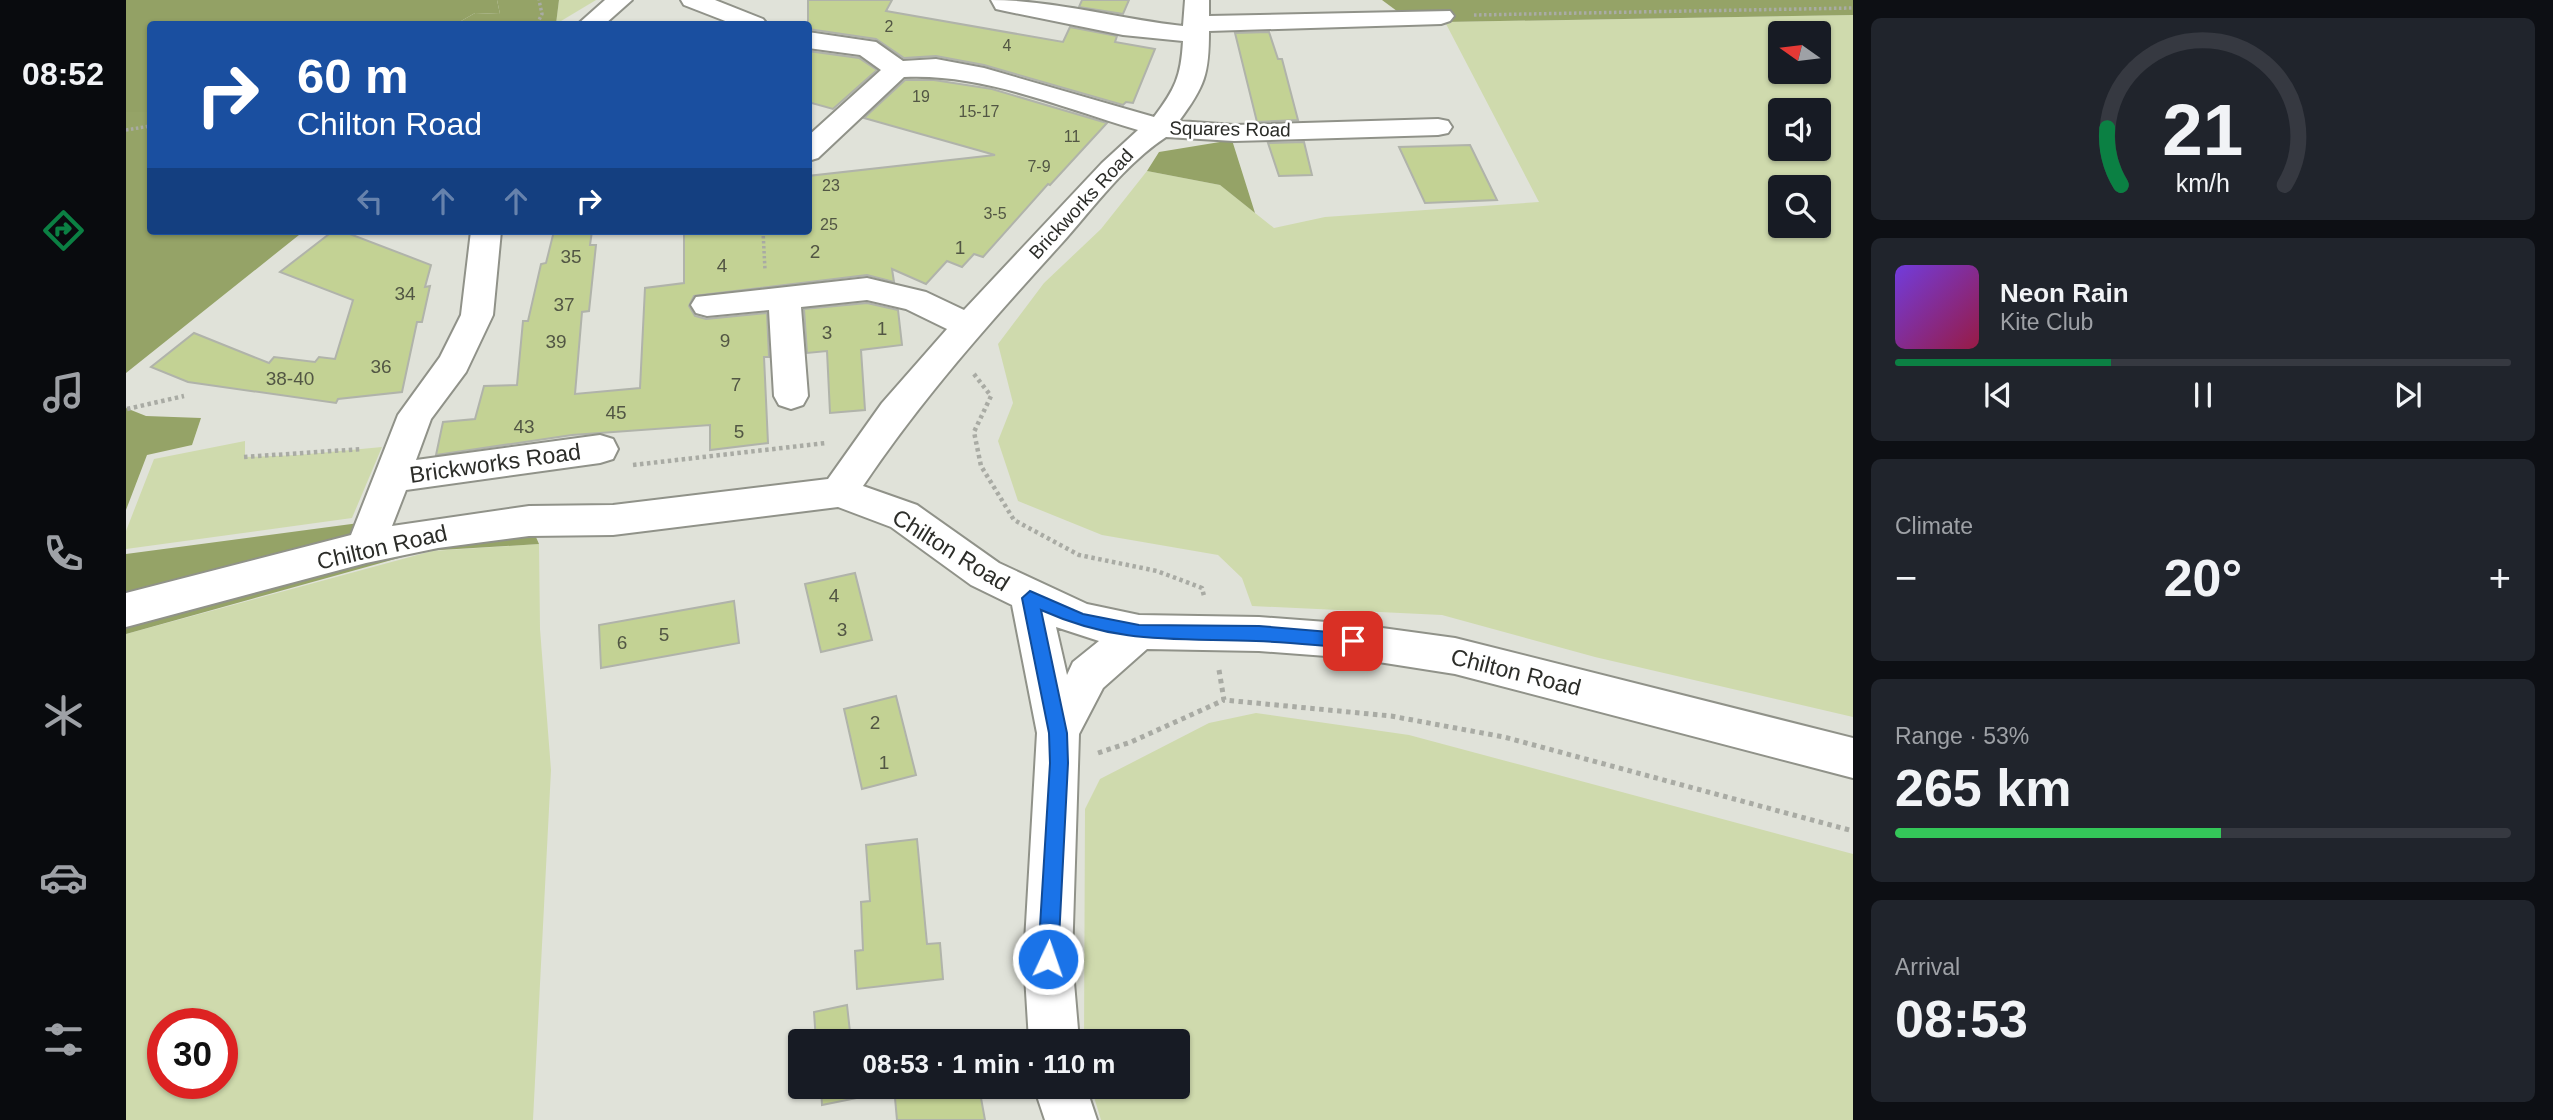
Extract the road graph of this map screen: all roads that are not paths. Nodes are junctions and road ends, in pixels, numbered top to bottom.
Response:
1 (620, 0) edge
2 (693, 0) edge
3 (1003, 0) edge
4 (1441, 16) road end
5 (1197, 20) edge
6 (594, 21) edge
7 (746, 21) edge
8 (812, 41) edge
9 (897, 69) junction
10 (1438, 127) dead end
11 (1160, 128) junction
12 (812, 148) edge
13 (486, 235) edge
14 (784, 297) junction
15 (707, 305) dead end
16 (968, 326) junction
17 (791, 397) dead end
18 (615, 457) road end
19 (391, 478) junction
20 (839, 492) junction
21 (366, 547) junction
22 (1030, 598) junction
23 (126, 610) edge
24 (1139, 632) junction
25 (1059, 748) junction
26 (1853, 758) edge
27 (1053, 1029) edge
28 (1064, 1099) edge
29 (1071, 1120) edge

1 - 6 street
2 - 7 street
3 - 5 street
4 - 5 street
5 - 11 street, Squares Road
8 - 9 street
9 - 11 street, Brickworks Road
9 - 12 street
10 - 11 street, Squares Road
11 - 16 street, Brickworks Road
13 - 19 street, Brickworks Road
14 - 15 street
14 - 16 street
14 - 17 street
16 - 20 street, Brickworks Road
18 - 19 street, Brickworks Road
19 - 21 street, Brickworks Road
20 - 21 street, Chilton Road
20 - 22 street, Chilton Road
21 - 23 street, Chilton Road
22 - 24 street, Chilton Road
22 - 25 street
24 - 25 street
24 - 26 street, Chilton Road
25 - 27 street
28 - 29 street

